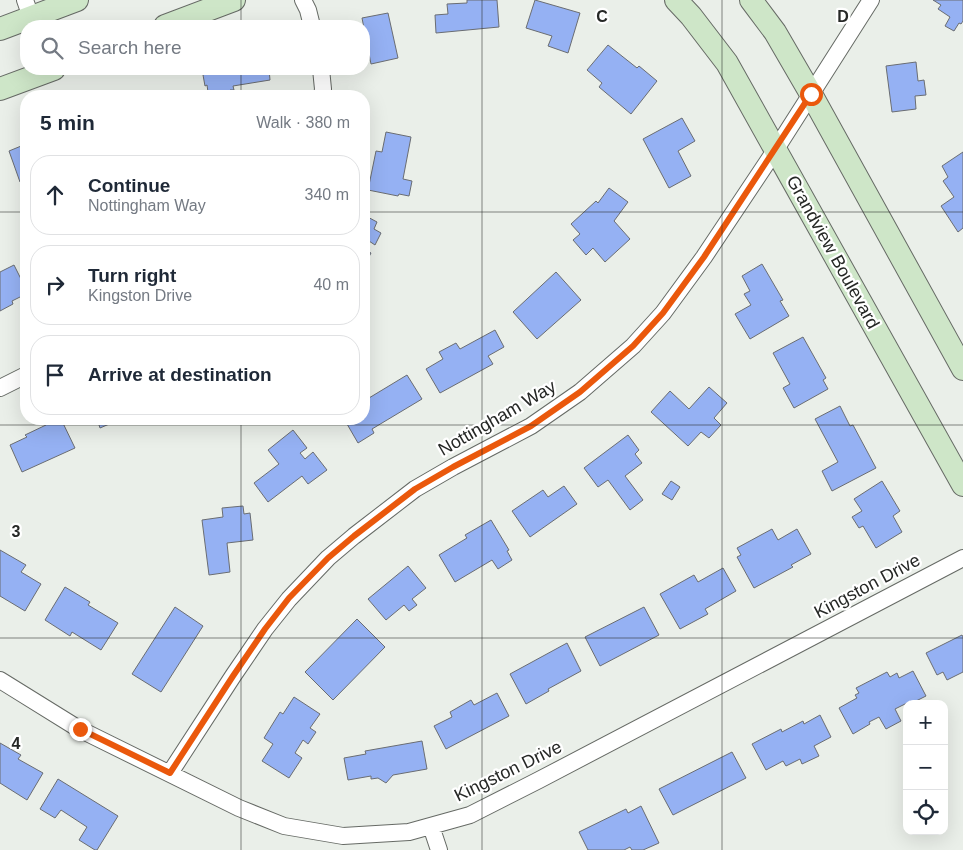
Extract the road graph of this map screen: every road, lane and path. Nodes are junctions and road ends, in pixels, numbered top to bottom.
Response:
1 (77, 0) edge
2 (234, 0) edge
3 (303, 0) edge
4 (676, 0) edge
5 (751, 0) edge
6 (871, 0) edge
7 (28, 9) edge
8 (181, 20) edge
9 (310, 20) edge
10 (0, 29) edge
11 (38, 75) edge
12 (322, 75) edge
13 (0, 89) edge
14 (323, 90) edge
15 (811, 94) junction
16 (776, 149) junction
17 (963, 369) edge
18 (20, 378) edge
19 (0, 388) edge
20 (963, 485) edge
21 (963, 558) edge
22 (0, 680) edge
23 (170, 773) junction
24 (432, 826) junction
25 (439, 850) edge

1 - 7 street
2 - 8 street
3 - 9 street
4 - 16 street, Grandview Boulevard
5 - 15 street
6 - 15 street, Nottingham Way
7 - 10 street
11 - 13 street
12 - 14 street
15 - 16 street, Nottingham Way
15 - 17 street
16 - 20 street, Grandview Boulevard
16 - 23 street, Nottingham Way
18 - 19 street
21 - 24 street, Kingston Drive
22 - 23 street, Kingston Drive
23 - 24 street, Kingston Drive
24 - 25 street

